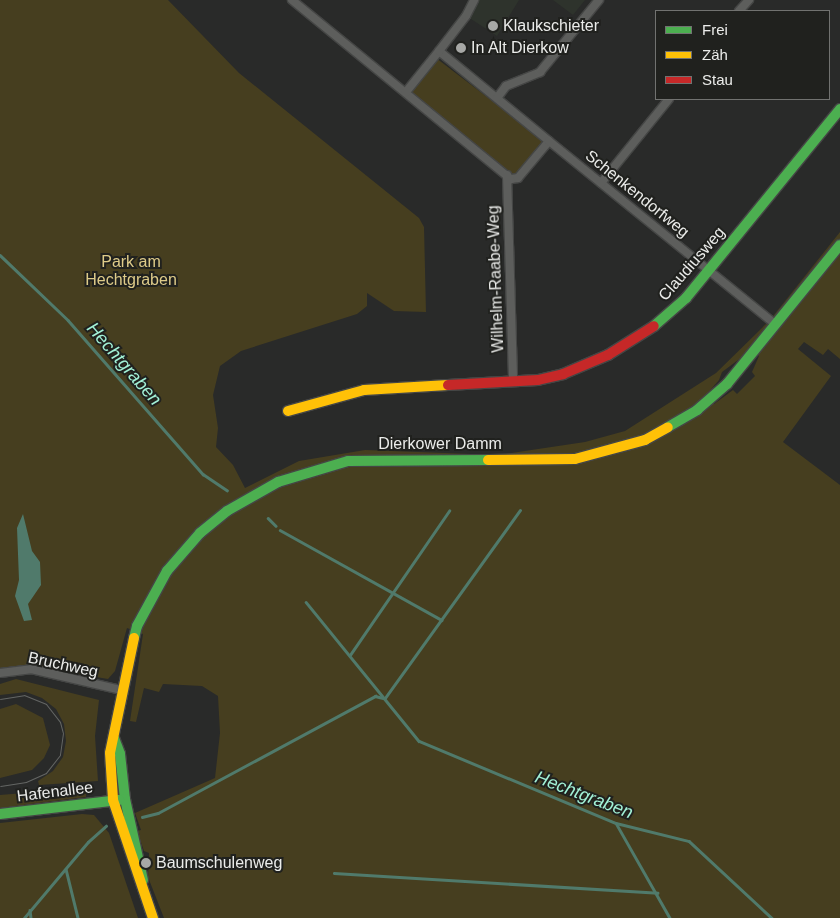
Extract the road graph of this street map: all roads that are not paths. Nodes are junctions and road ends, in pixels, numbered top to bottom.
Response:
1 (292, 0) edge
2 (474, 0) edge
3 (599, 0) edge
4 (748, 0) edge
5 (740, 10) edge
6 (439, 51) junction
7 (406, 92) junction
8 (497, 98) junction
9 (668, 100) edge
10 (840, 109) edge
11 (549, 141) junction
12 (507, 175) junction
13 (601, 183) junction
14 (840, 245) edge
15 (710, 270) junction
16 (776, 325) junction
17 (513, 382) junction
18 (288, 412) dead end
19 (0, 673) edge
20 (121, 690) junction
21 (114, 738) junction
22 (124, 799) junction
23 (113, 800) junction
24 (0, 814) edge
25 (146, 901) junction
26 (153, 918) edge

1 - 7 street
2 - 6 street
3 - 8 street
4 - 5 street
6 - 7 street
6 - 8 street, Schenkendorfweg
7 - 12 street
8 - 11 street, Schenkendorfweg
9 - 13 street
10 - 15 street, Claudiusweg
11 - 12 street
11 - 13 street, Schenkendorfweg
12 - 17 street, Wilhelm-Raabe-Weg
13 - 15 street, Schenkendorfweg
14 - 16 street, Dierkower Damm
15 - 16 street, Schenkendorfweg
15 - 17 street, Claudiusweg
16 - 20 street, Dierkower Damm
17 - 18 street, Claudiusweg
19 - 20 street, Bruchweg
20 - 21 street, Dierkower Damm
21 - 22 street, Dierkower Damm
21 - 23 street, Dierkower Damm
22 - 23 street
22 - 25 street, Dierkower Damm
23 - 24 street, Hafenallee
23 - 25 street, Dierkower Damm
25 - 26 street

